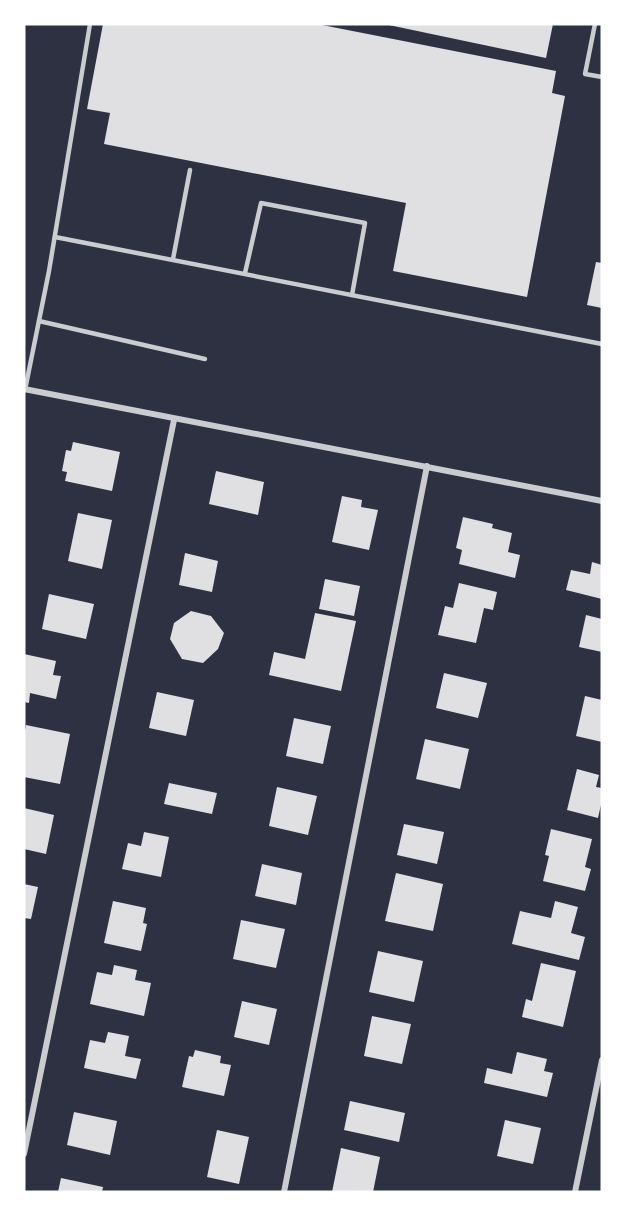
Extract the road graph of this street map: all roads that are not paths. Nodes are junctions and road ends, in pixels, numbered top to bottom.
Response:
1 (90, 24) edge
2 (595, 24) edge
3 (602, 77) edge
4 (190, 170) dead end
5 (54, 237) junction
6 (173, 259) junction
7 (245, 273) junction
8 (352, 295) junction
9 (39, 321) junction
10 (602, 344) edge
11 (205, 359) dead end
12 (25, 389) edge
13 (174, 420) junction
14 (427, 466) junction
15 (602, 501) edge
16 (602, 1060) edge
17 (24, 1154) edge
18 (284, 1192) edge
19 (575, 1192) edge

1 - 5 lane
2 - 3 lane
4 - 6 lane
5 - 6 lane
5 - 9 lane
6 - 7 lane
7 - 8 lane
7 - 8 lane
8 - 10 lane
9 - 11 lane
9 - 12 lane
12 - 13 street
13 - 14 street
13 - 17 street
14 - 15 street
14 - 18 street
16 - 19 street

